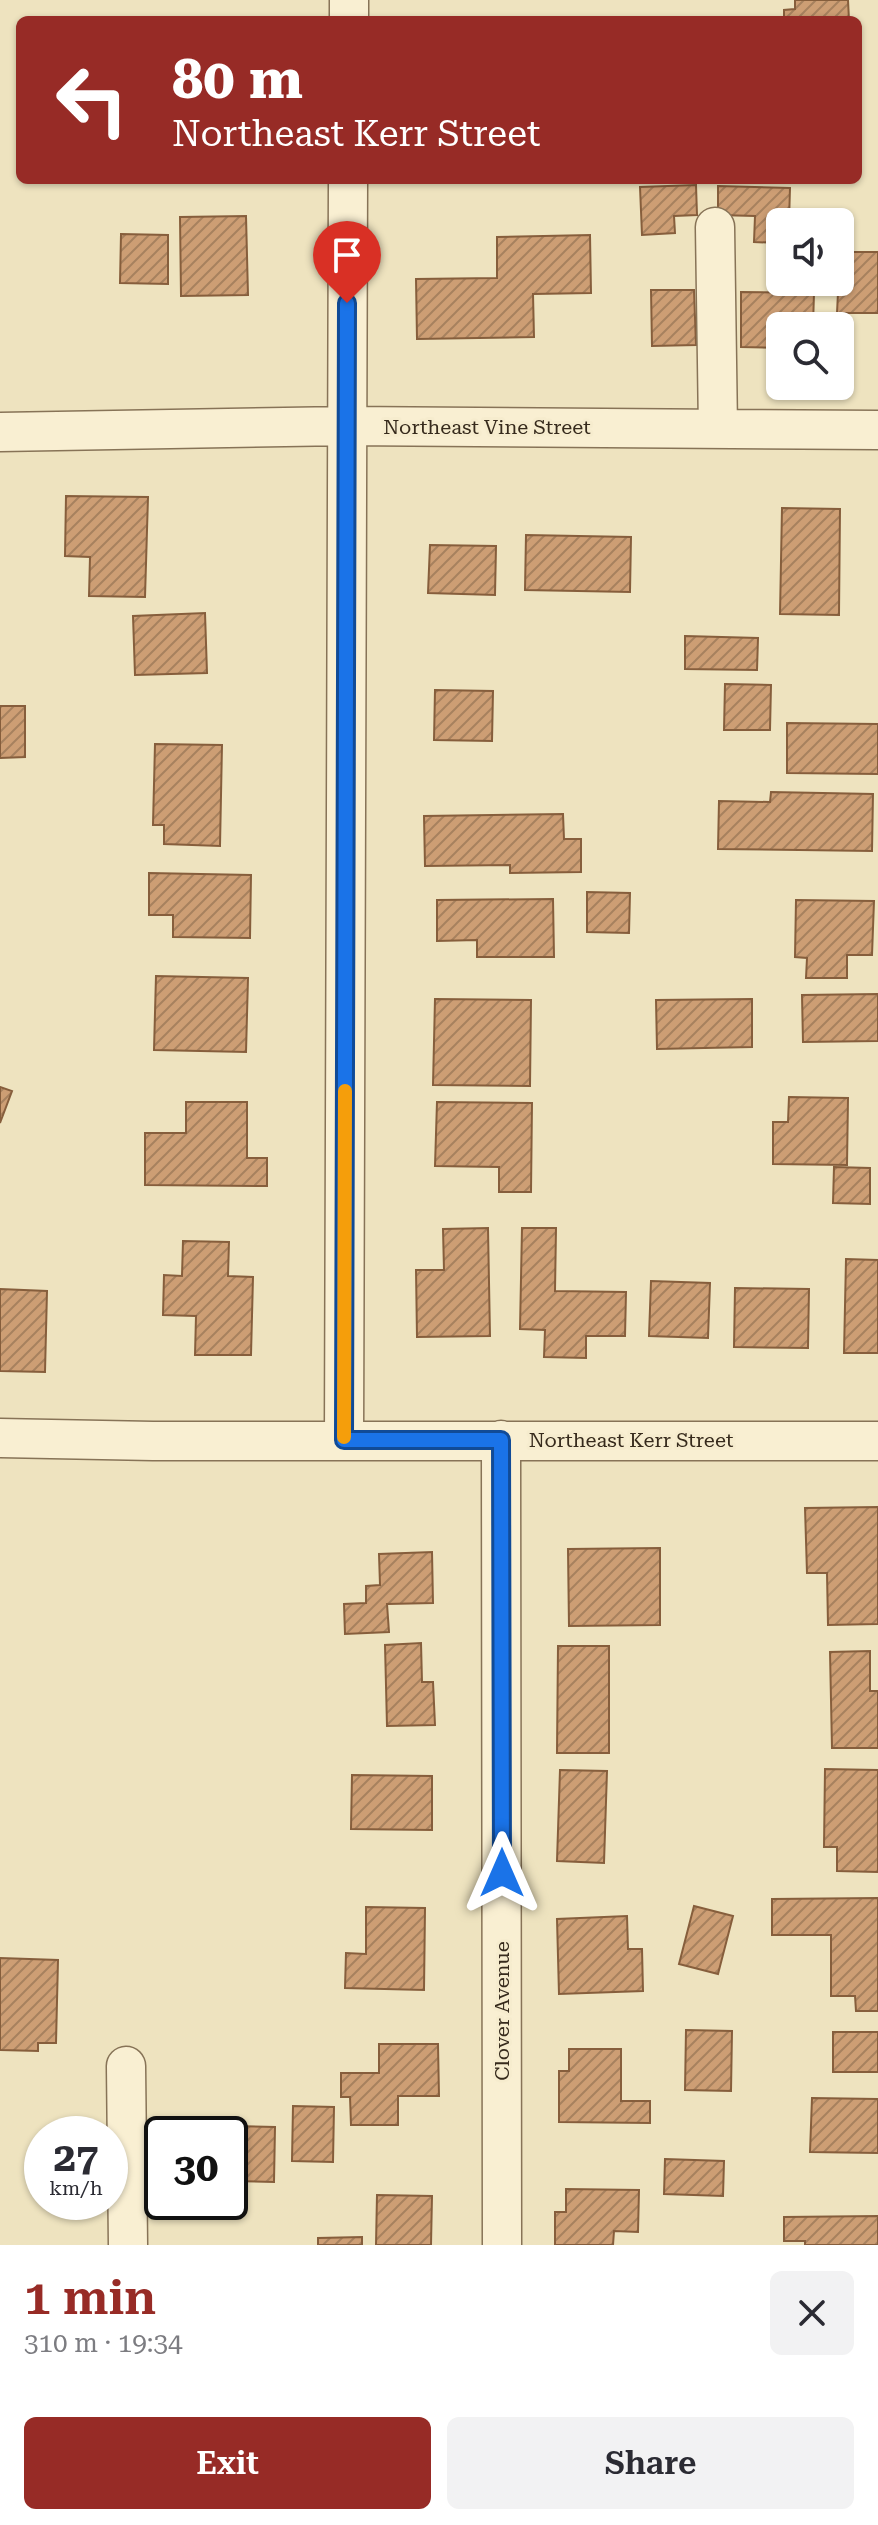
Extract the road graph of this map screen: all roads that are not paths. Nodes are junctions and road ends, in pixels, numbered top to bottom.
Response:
1 (348, 184) edge
2 (715, 227) dead end
3 (346, 426) junction
4 (718, 429) junction
5 (878, 430) edge
6 (0, 432) edge
7 (0, 1438) edge
8 (344, 1440) junction
9 (501, 1440) junction
10 (878, 1441) edge
11 (126, 2066) dead end
12 (128, 2245) edge
13 (502, 2245) edge

1 - 3 street
2 - 4 street
3 - 4 street, Northeast Vine Street
3 - 6 street, Northeast Vine Street
3 - 8 street
4 - 5 street, Northeast Vine Street
7 - 8 street, Northeast Kerr Street
8 - 9 street, Northeast Kerr Street
9 - 10 street, Northeast Kerr Street
9 - 13 street, Clover Avenue
11 - 12 street

